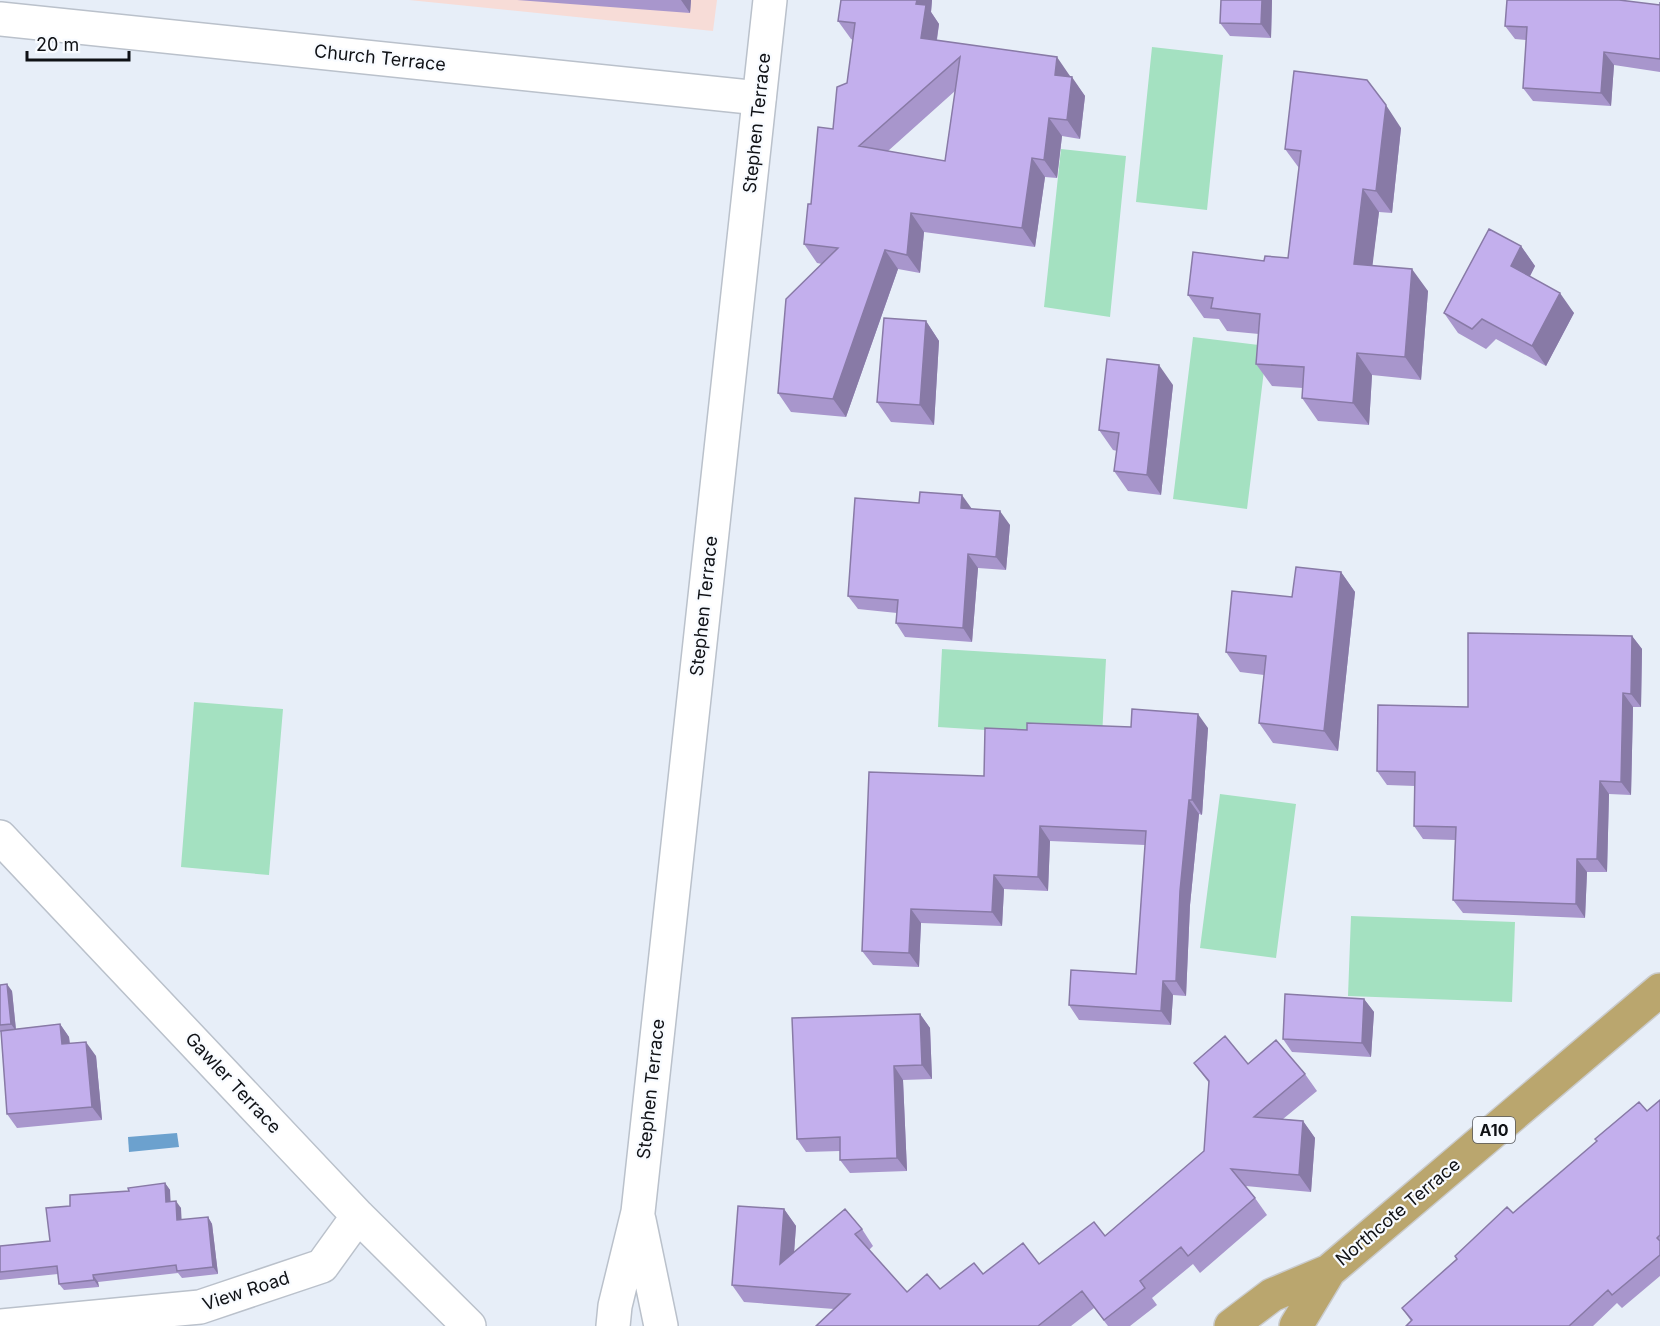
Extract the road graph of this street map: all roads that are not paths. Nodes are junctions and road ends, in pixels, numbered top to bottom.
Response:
1 (770, 0) edge
2 (0, 19) edge
3 (759, 98) junction
4 (0, 837) edge
5 (1660, 990) edge
6 (638, 1212) junction
7 (358, 1216) junction
8 (1329, 1271) junction
9 (0, 1326) edge
10 (469, 1326) edge
11 (613, 1326) edge
12 (661, 1326) edge
13 (1231, 1326) edge
14 (1296, 1326) edge

1 - 3 street, Stephen Terrace
2 - 3 street, Church Terrace
3 - 6 street, Stephen Terrace
4 - 7 street, Gawler Terrace
5 - 8 highway, Northcote Terrace / A10
6 - 11 street, Stephen Terrace
6 - 12 street, Stephen Terrace
7 - 9 street, View Road
7 - 10 street, Gawler Terrace
8 - 13 highway, Northcote Terrace / A10
8 - 14 highway, Northcote Terrace / A10

